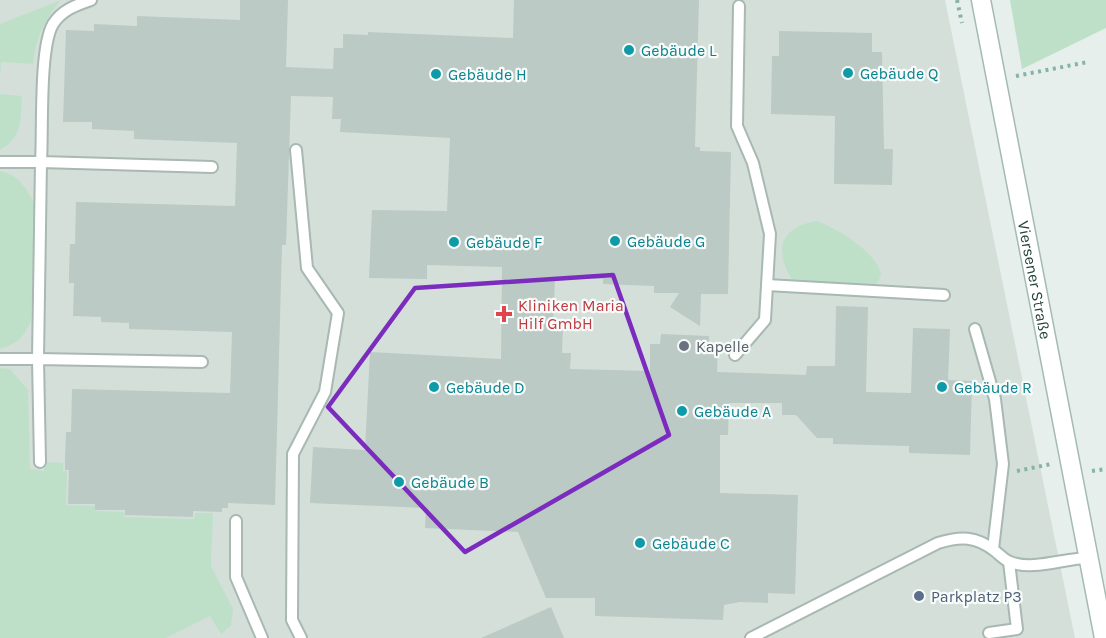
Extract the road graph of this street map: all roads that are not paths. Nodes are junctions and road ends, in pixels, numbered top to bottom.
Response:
1 (91, 0) edge
2 (981, 0) edge
3 (739, 6) dead end
4 (296, 150) dead end
5 (0, 162) edge
6 (41, 162) junction
7 (212, 167) dead end
8 (767, 285) junction
9 (944, 295) dead end
10 (975, 329) dead end
11 (735, 355) dead end
12 (0, 359) edge
13 (38, 359) junction
14 (202, 362) dead end
15 (40, 462) dead end
16 (236, 521) dead end
17 (993, 549) junction
18 (1089, 558) junction
19 (1009, 562) junction
20 (989, 633) dead end
21 (262, 638) edge
22 (301, 638) edge
23 (751, 638) edge
24 (1104, 638) edge

1 - 6 lane
2 - 18 main road, Viersener Straße
3 - 8 lane
4 - 22 lane
5 - 6 lane
6 - 7 lane
6 - 13 lane
8 - 9 lane
8 - 11 lane
10 - 17 lane
12 - 13 lane
13 - 14 lane
13 - 15 lane
16 - 21 lane
17 - 19 lane
17 - 23 lane
18 - 19 lane
18 - 24 main road, Viersener Straße
19 - 20 lane

